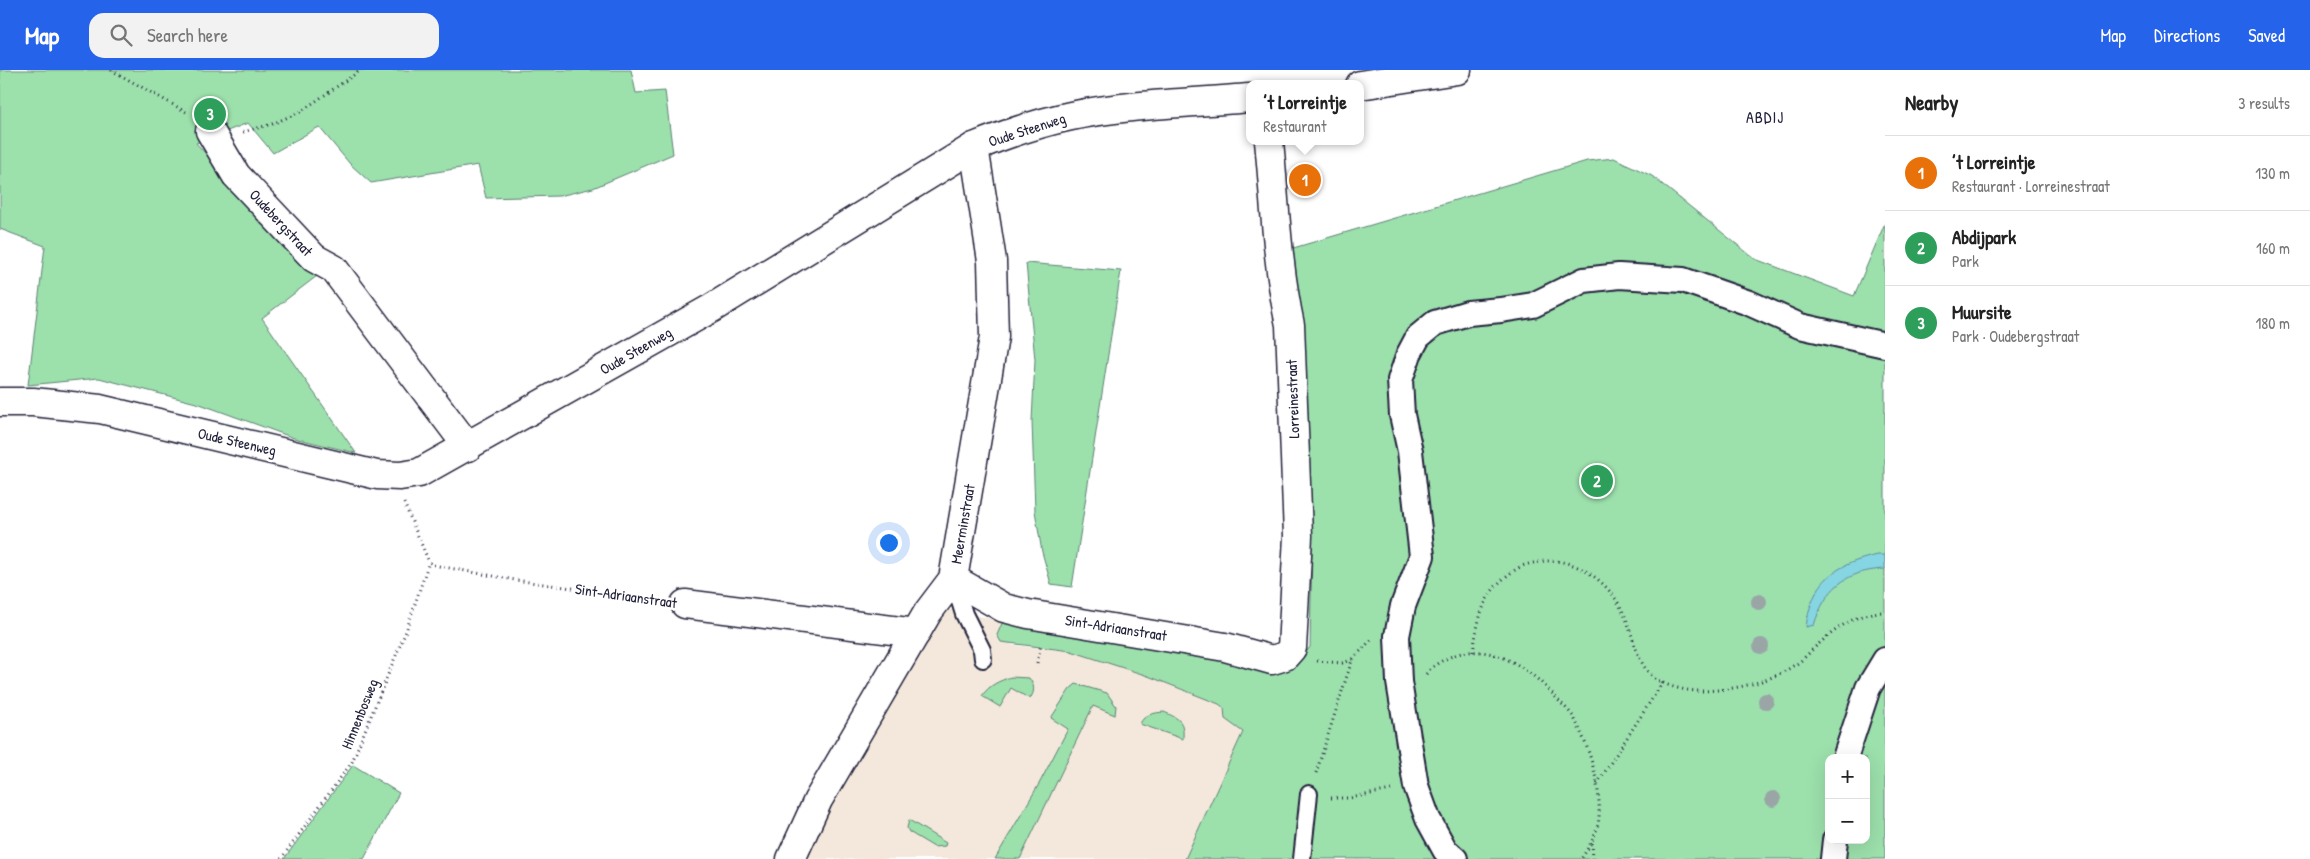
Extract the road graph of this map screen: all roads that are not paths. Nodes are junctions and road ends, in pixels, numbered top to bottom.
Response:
1 (1457, 70) edge
2 (1410, 74) edge
3 (1364, 84) edge
4 (1246, 98) edge
5 (210, 131) road end
6 (1269, 145) edge
7 (974, 147) junction
8 (1885, 345) edge
9 (0, 402) edge
10 (468, 447) junction
11 (953, 580) junction
12 (685, 604) road end
13 (916, 633) junction
14 (1285, 656) joint
15 (983, 659) dead end
16 (1885, 660) edge
17 (1847, 754) edge
18 (1309, 794) road end
19 (1835, 844) edge
20 (791, 859) edge
21 (1302, 859) edge
22 (1455, 859) edge
23 (1833, 859) edge

1 - 2 street
2 - 3 street
4 - 7 street, Oude Steenweg
5 - 10 street, Oudebergstraat
6 - 14 street, Lorreinestraat
7 - 10 street, Oude Steenweg
7 - 11 street, Meerminstraat
8 - 22 street
9 - 10 street, Oude Steenweg
11 - 13 street, Meerminstraat
11 - 14 street, Sint-Adriaanstraat
11 - 15 lane
12 - 13 street, Sint-Adriaanstraat
13 - 20 street, Meerminstraat
16 - 17 street
18 - 21 lane
19 - 23 street

